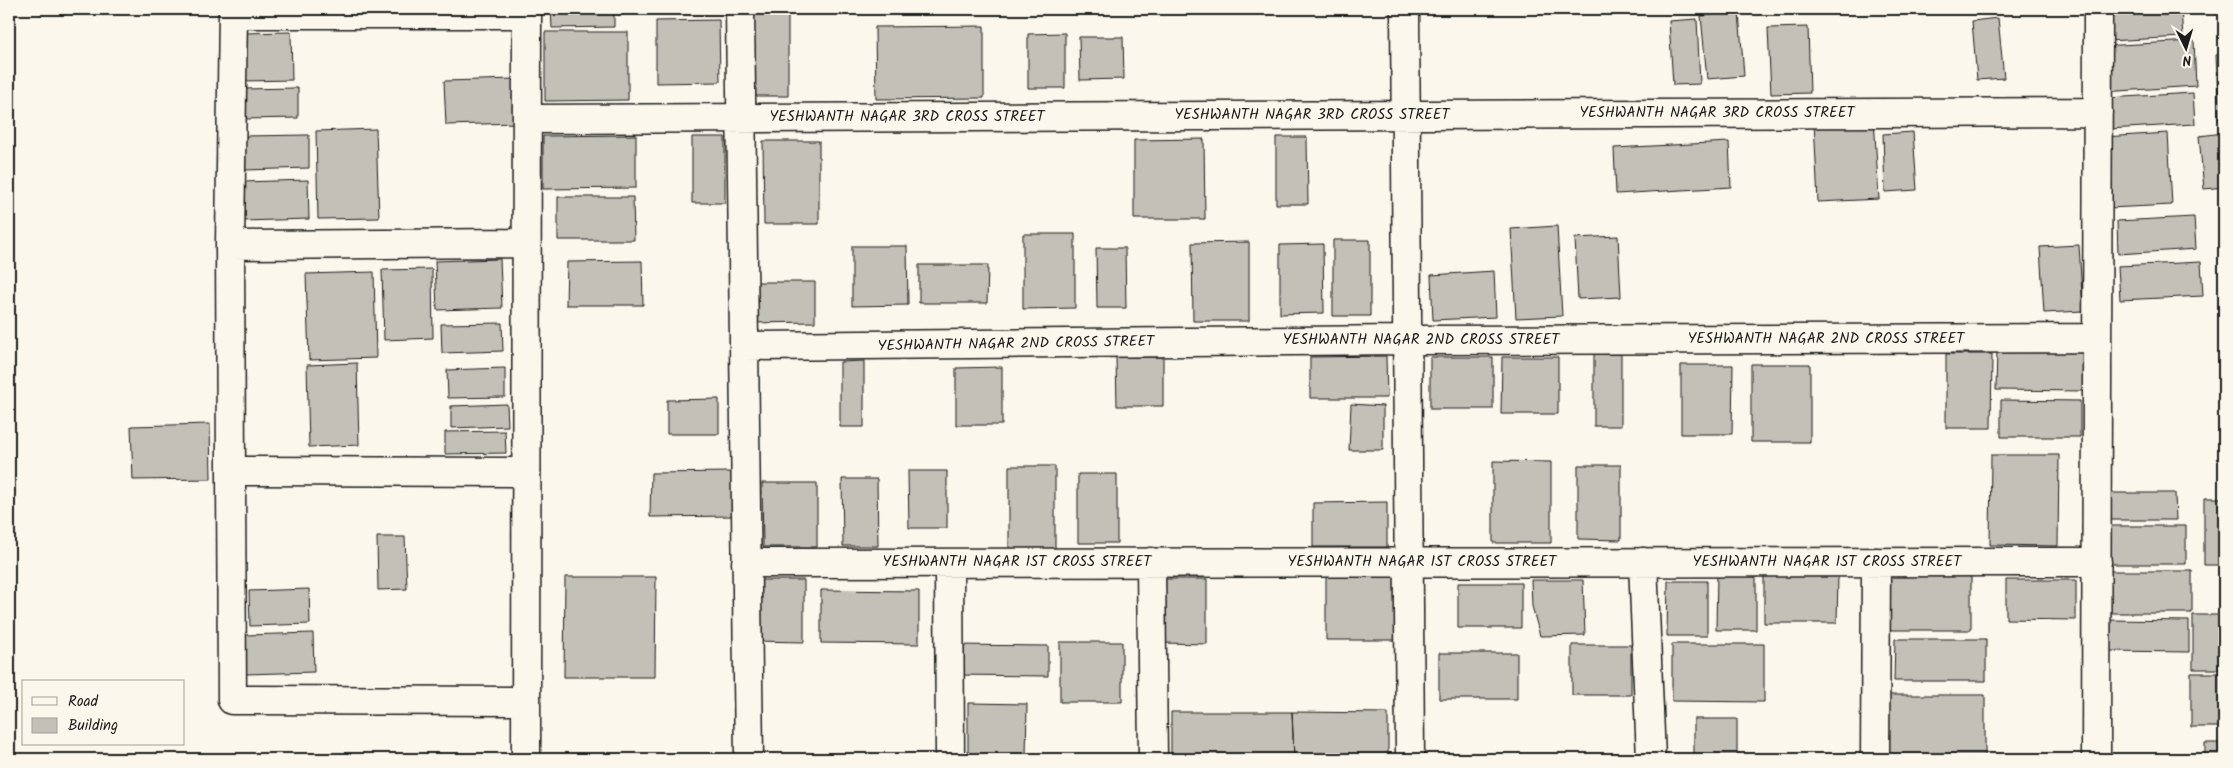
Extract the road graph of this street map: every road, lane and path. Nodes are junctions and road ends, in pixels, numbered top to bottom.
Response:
1 (740, 9) edge
2 (1406, 9) edge
3 (2098, 9) edge
4 (233, 11) edge
5 (527, 11) edge
6 (2098, 112) junction
7 (1406, 114) junction
8 (742, 118) junction
9 (527, 119) junction
10 (526, 243) junction
11 (230, 245) junction
12 (2098, 338) junction
13 (1407, 340) junction
14 (744, 346) junction
15 (231, 471) junction
16 (526, 472) junction
17 (1151, 562) junction
18 (1408, 562) junction
19 (1643, 562) junction
20 (1876, 562) junction
21 (2097, 562) junction
22 (746, 563) junction
23 (949, 563) junction
24 (525, 701) junction
25 (526, 759) edge
26 (748, 759) edge
27 (950, 759) edge
28 (1153, 759) edge
29 (1410, 759) edge
30 (1651, 759) edge
31 (1875, 759) edge
32 (2096, 759) edge

1 - 8 street
2 - 7 street
3 - 6 street
4 - 5 street
4 - 11 street
5 - 9 street
6 - 7 street, YESHWANTH NAGAR 3RD CROSS STREET
6 - 12 street
7 - 8 street, YESHWANTH NAGAR 3RD CROSS STREET
7 - 13 street
8 - 9 street, YESHWANTH NAGAR 3RD CROSS STREET
8 - 14 street
9 - 10 street
10 - 11 street
10 - 16 street
11 - 15 street
12 - 13 street, YESHWANTH NAGAR 2ND CROSS STREET
12 - 21 street
13 - 14 street, YESHWANTH NAGAR 2ND CROSS STREET
13 - 18 street
14 - 22 street
15 - 16 street
15 - 24 street
16 - 24 street
17 - 18 street, YESHWANTH NAGAR 1ST CROSS STREET
17 - 23 street, YESHWANTH NAGAR 1ST CROSS STREET
17 - 28 street
18 - 19 street, YESHWANTH NAGAR 1ST CROSS STREET
18 - 29 street
19 - 20 street, YESHWANTH NAGAR 1ST CROSS STREET
19 - 30 street
20 - 21 street, YESHWANTH NAGAR 1ST CROSS STREET
20 - 31 street
21 - 32 street
22 - 23 street, YESHWANTH NAGAR 1ST CROSS STREET
22 - 26 street
23 - 27 street
24 - 25 street

